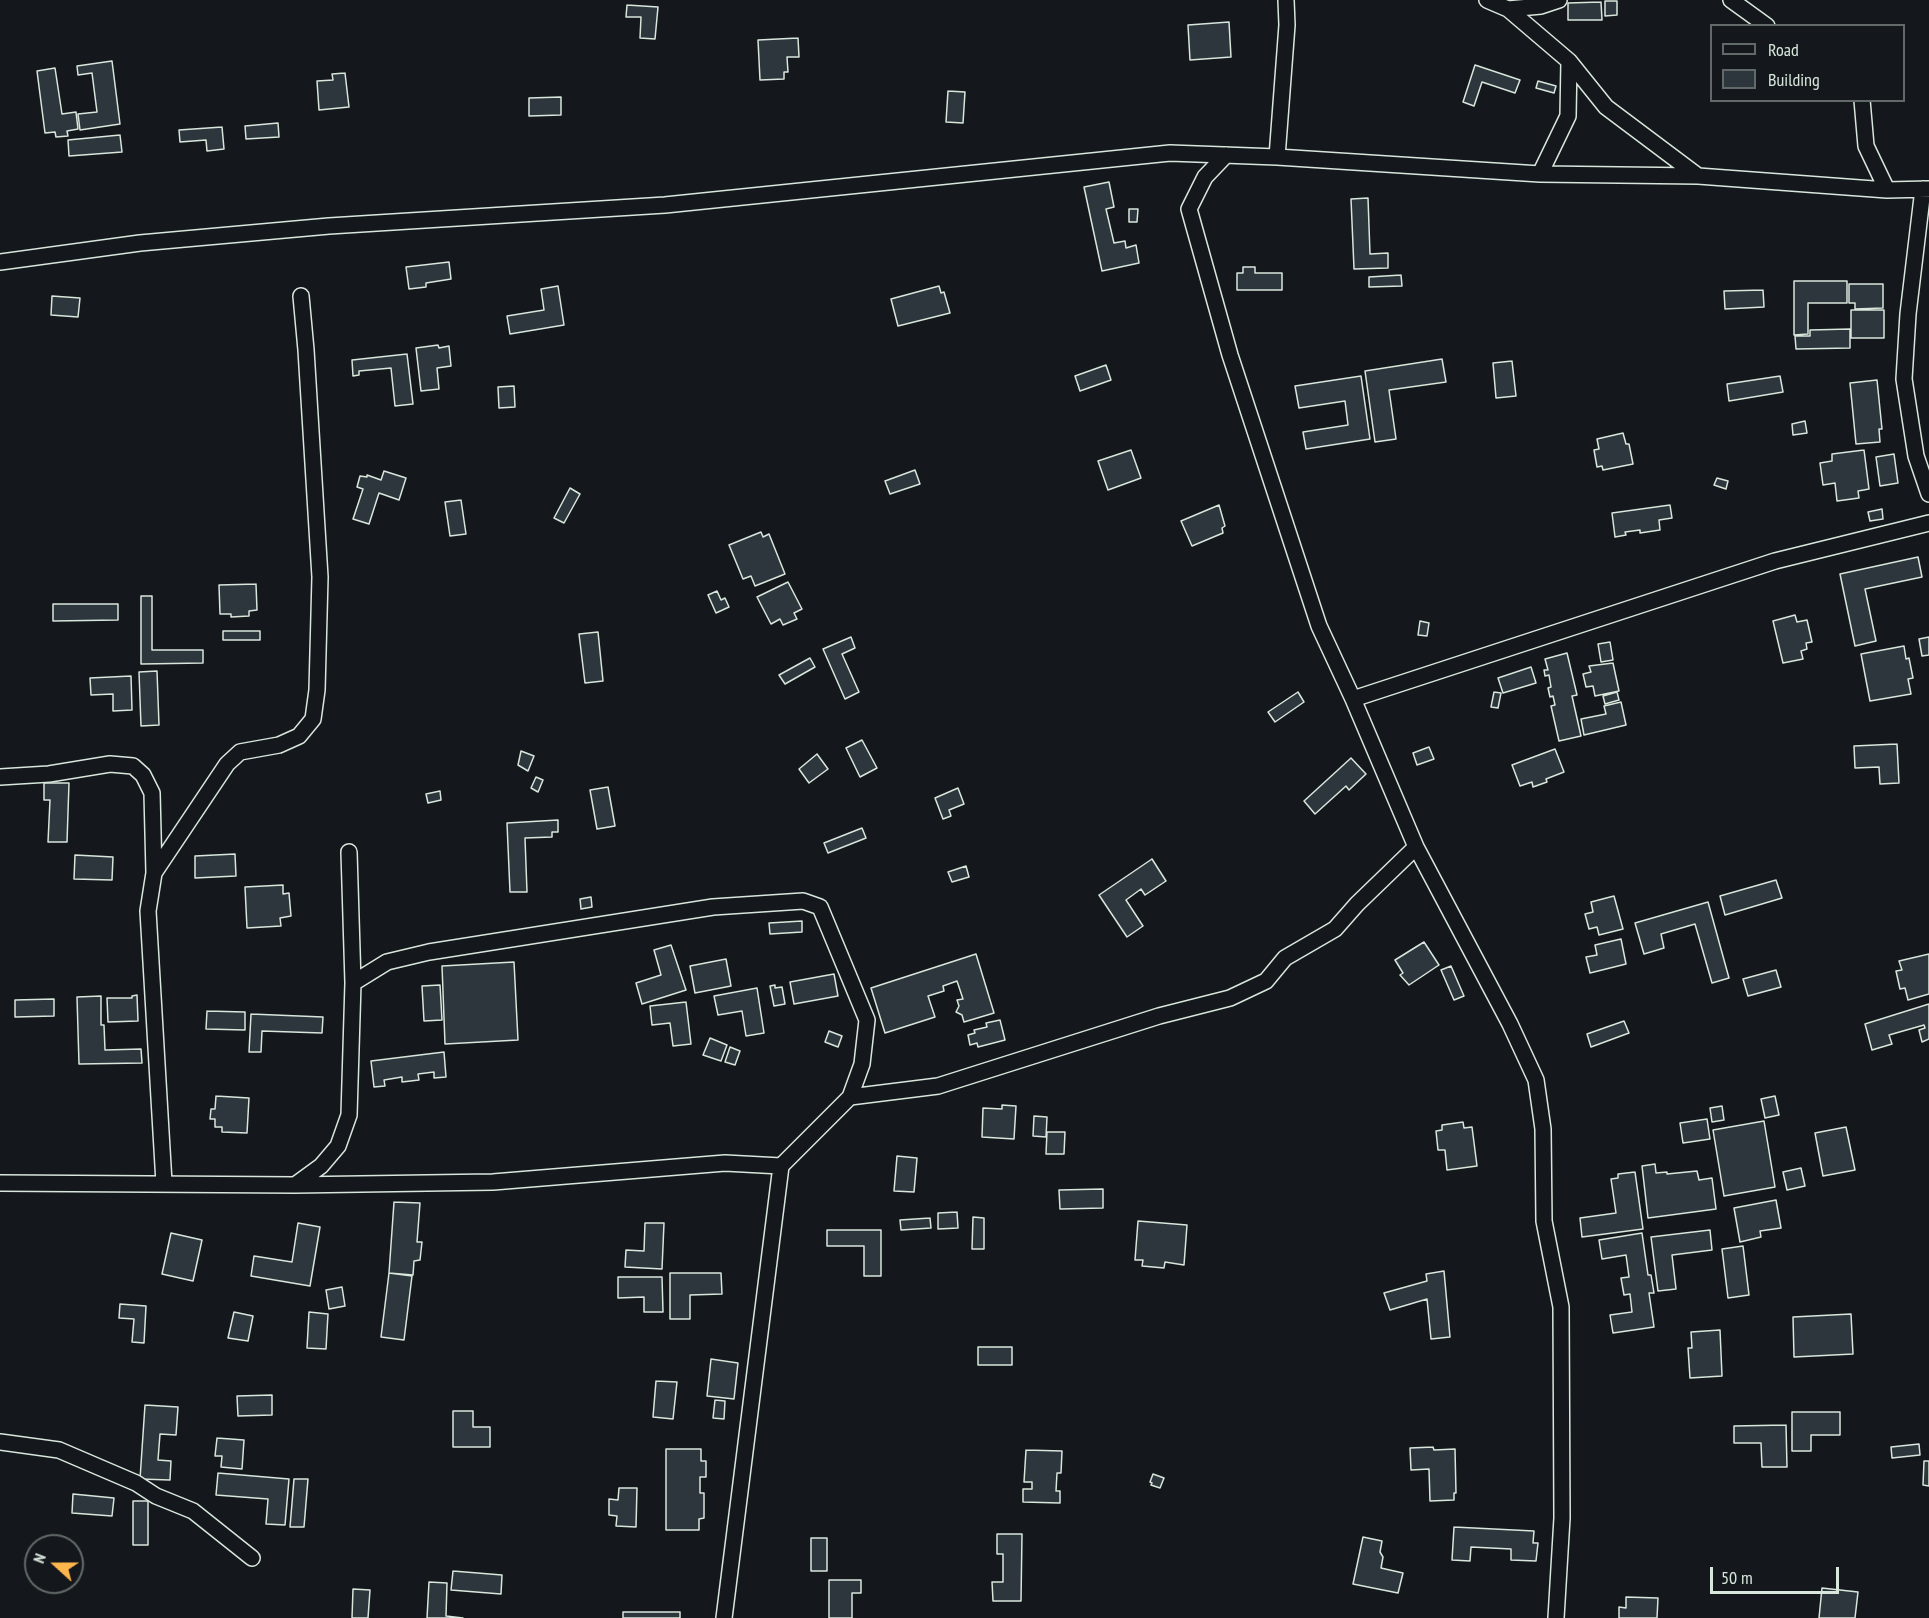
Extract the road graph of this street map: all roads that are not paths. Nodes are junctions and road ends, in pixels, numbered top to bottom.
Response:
1 (1286, 0) edge
2 (1487, 0) edge
3 (1559, 0) edge
4 (1731, 0) edge
5 (1508, 9) junction
6 (1764, 24) edge
7 (1569, 61) junction
8 (1862, 102) edge
9 (1226, 155) junction
10 (1277, 157) junction
11 (1540, 174) junction
12 (1698, 176) junction
13 (1926, 189) edge
14 (1887, 190) junction
15 (0, 262) edge
16 (301, 296) dead end
17 (1929, 494) edge
18 (1929, 523) edge
19 (1353, 699) junction
20 (0, 777) edge
21 (1416, 847) junction
22 (349, 852) dead end
23 (154, 873) junction
24 (353, 983) junction
25 (850, 1097) junction
26 (781, 1166) junction
27 (0, 1183) edge
28 (164, 1183) junction
29 (295, 1185) junction
30 (0, 1442) edge
31 (252, 1558) dead end
32 (724, 1618) edge
33 (1556, 1618) edge

1 - 10 street
2 - 5 street
3 - 5 street
4 - 6 street
5 - 7 street
7 - 11 street
7 - 12 street
8 - 14 street
9 - 10 street
9 - 15 street
9 - 19 street
10 - 11 street
11 - 12 street
12 - 14 street
13 - 14 street
13 - 17 street
16 - 23 street
18 - 19 street
19 - 21 street
20 - 23 street
21 - 25 street
21 - 33 street
22 - 24 street
23 - 28 street
24 - 25 street
24 - 29 street
25 - 26 street
26 - 29 street
26 - 32 street
27 - 28 street
28 - 29 street
30 - 31 street

